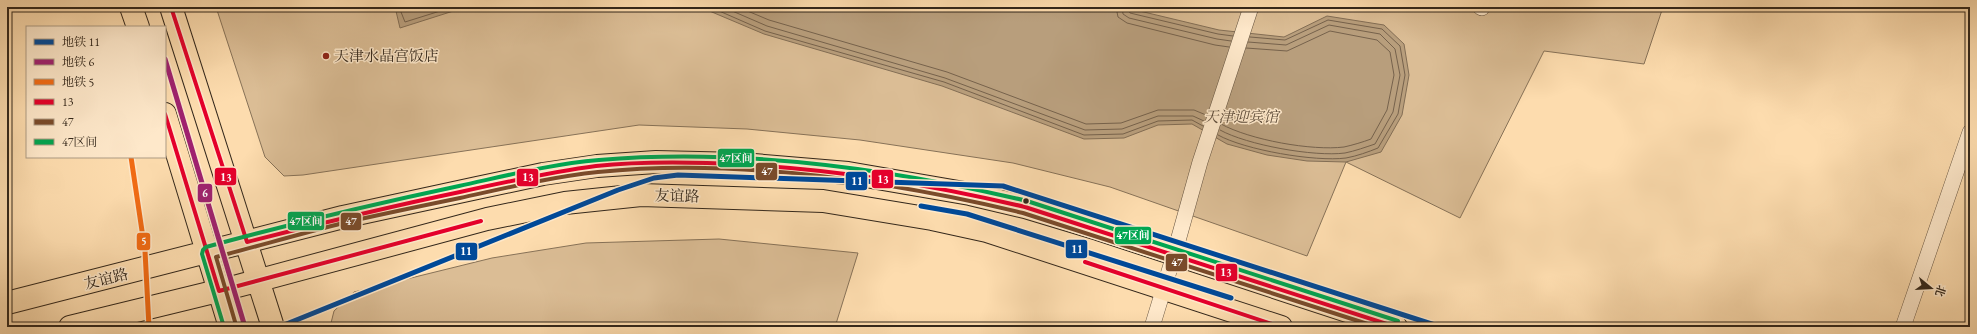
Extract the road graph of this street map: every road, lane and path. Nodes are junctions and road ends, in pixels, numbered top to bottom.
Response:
1 (131, 7) edge
2 (171, 7) edge
3 (1251, 7) edge
4 (138, 26) edge
5 (166, 117) edge
6 (1970, 132) edge
7 (247, 242) junction
8 (208, 253) junction
9 (1174, 255) junction
10 (258, 281) junction
11 (1164, 289) junction
12 (219, 291) junction
13 (7, 303) edge
14 (70, 327) edge
15 (230, 327) edge
16 (273, 327) edge
17 (1152, 327) edge
18 (1281, 327) edge
19 (1396, 327) edge
20 (1903, 327) edge

1 - 4 main road
2 - 7 main road
3 - 9 street
5 - 8 main road
6 - 20 street
7 - 8 main road, 友谊路
7 - 9 main road, 友谊路
7 - 10 main road
8 - 12 main road
8 - 13 main road, 友谊路
9 - 11 street
9 - 19 main road, 友谊路
10 - 11 main road, 友谊路
10 - 12 main road, 友谊路
10 - 16 main road
11 - 17 street
11 - 18 main road, 友谊路
12 - 14 main road, 友谊路
12 - 15 main road

